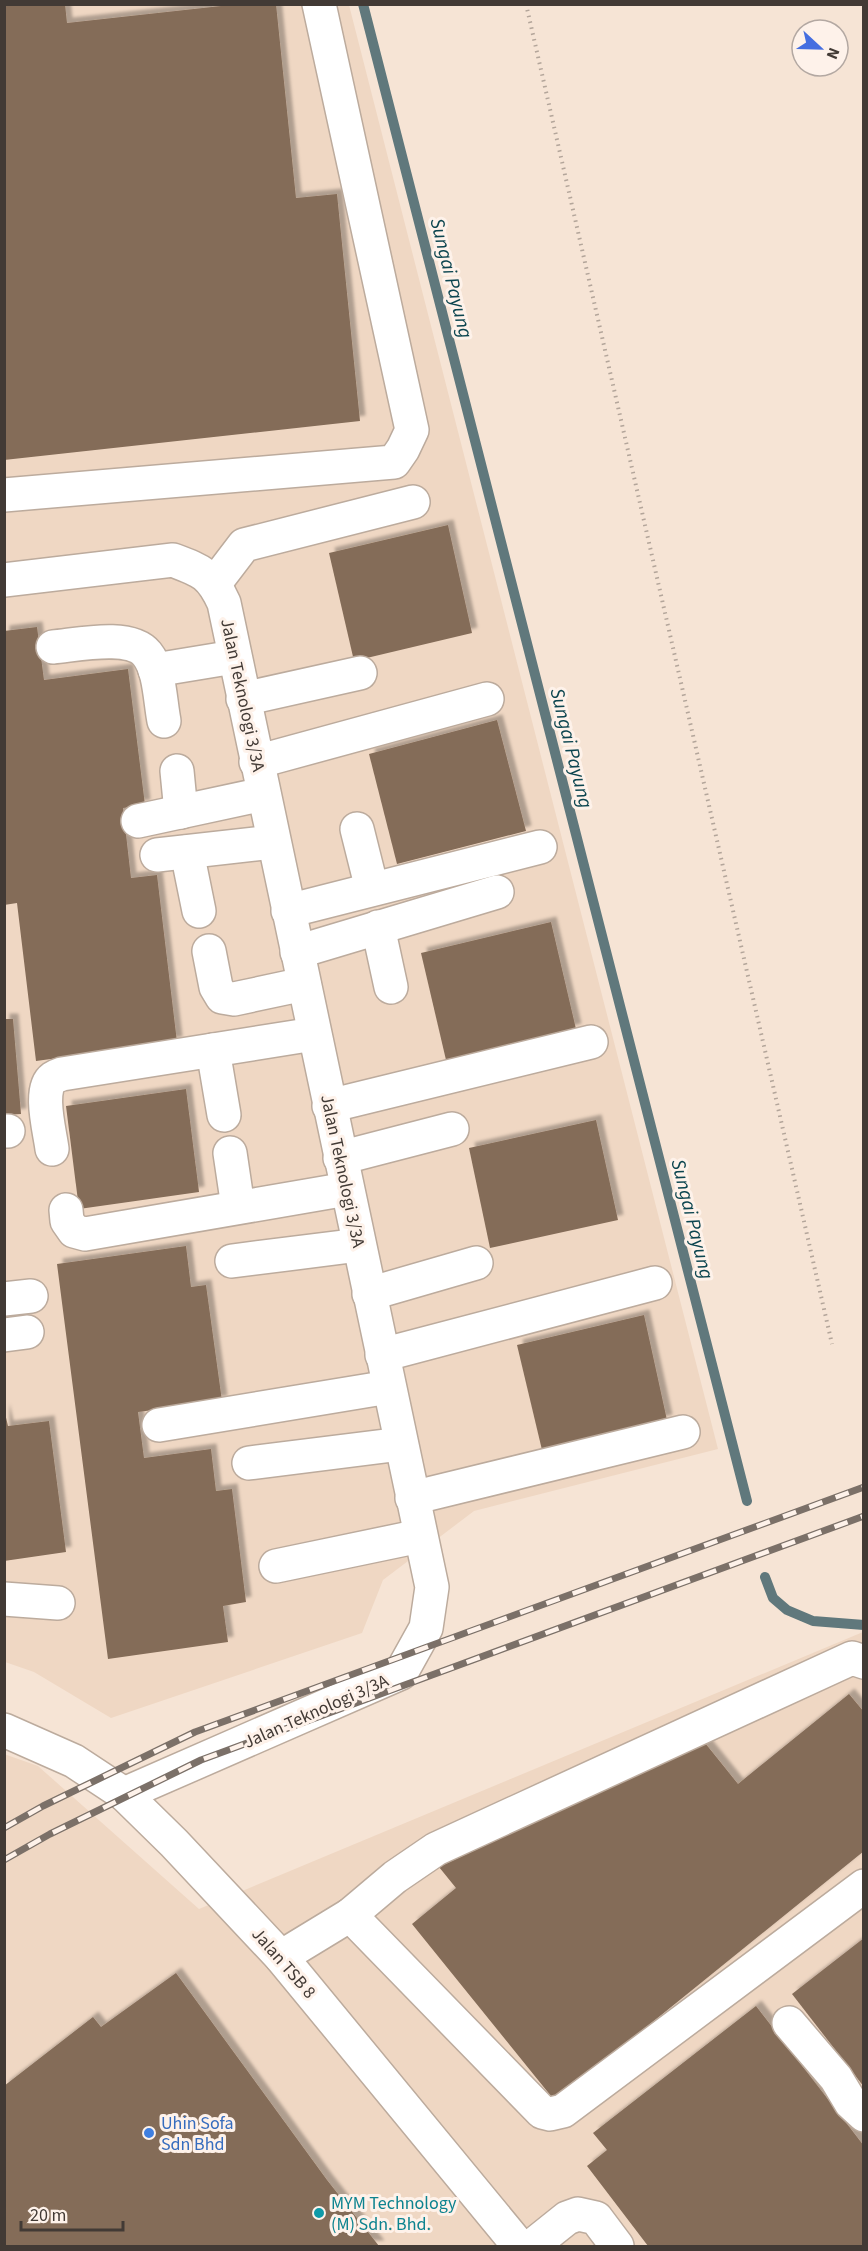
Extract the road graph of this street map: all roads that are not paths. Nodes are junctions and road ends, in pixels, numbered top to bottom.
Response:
1 (319, 4) edge
2 (4, 495) edge
3 (412, 502) dead end
4 (4, 580) edge
5 (215, 583) junction
6 (53, 647) dead end
7 (234, 657) junction
8 (155, 670) junction
9 (360, 673) dead end
10 (243, 699) junction
11 (487, 699) dead end
12 (164, 720) dead end
13 (256, 762) junction
14 (177, 771) dead end
15 (263, 794) junction
16 (181, 812) junction
17 (138, 821) dead end
18 (357, 829) dead end
19 (273, 842) junction
20 (540, 847) dead end
21 (372, 889) junction
22 (497, 892) dead end
23 (199, 911) dead end
24 (288, 911) junction
25 (378, 927) junction
26 (209, 951) dead end
27 (297, 951) junction
28 (303, 984) junction
29 (391, 987) dead end
30 (314, 1034) junction
31 (591, 1042) dead end
32 (213, 1050) junction
33 (329, 1106) junction
34 (224, 1115) dead end
35 (452, 1129) dead end
36 (52, 1149) dead end
37 (230, 1153) dead end
38 (340, 1158) junction
39 (347, 1189) junction
40 (238, 1207) junction
41 (66, 1209) dead end
42 (359, 1245) junction
43 (232, 1261) dead end
44 (476, 1263) dead end
45 (655, 1283) dead end
46 (369, 1293) junction
47 (382, 1355) junction
48 (389, 1387) junction
49 (159, 1425) dead end
50 (683, 1432) dead end
51 (401, 1443) junction
52 (249, 1463) dead end
53 (412, 1498) junction
54 (420, 1536) junction
55 (276, 1566) dead end
56 (4, 1599) edge
57 (58, 1603) dead end
58 (864, 1662) edge
59 (4, 1730) edge
60 (124, 1794) junction
61 (864, 1886) edge
62 (350, 1916) junction
63 (281, 1957) junction
64 (789, 2023) dead end
65 (864, 2115) edge
66 (519, 2247) edge
67 (532, 2247) edge
68 (617, 2247) edge

1 - 2 street
3 - 5 street
4 - 5 street
5 - 7 street, Jalan Teknologi 3/3A
6 - 8 street
7 - 8 street
7 - 10 street, Jalan Teknologi 3/3A
8 - 12 street
9 - 10 street
10 - 13 street, Jalan Teknologi 3/3A
11 - 13 street
13 - 15 street, Jalan Teknologi 3/3A
14 - 16 street
15 - 16 street
15 - 19 street, Jalan Teknologi 3/3A
16 - 17 street
18 - 21 street
19 - 23 street
19 - 24 street, Jalan Teknologi 3/3A
20 - 21 street
21 - 24 street
22 - 25 street
24 - 27 street, Jalan Teknologi 3/3A
25 - 27 street
25 - 29 street
26 - 28 street
27 - 28 street, Jalan Teknologi 3/3A
28 - 30 street, Jalan Teknologi 3/3A
30 - 32 street
30 - 33 street, Jalan Teknologi 3/3A
31 - 33 street
32 - 34 street
32 - 36 street
33 - 38 street, Jalan Teknologi 3/3A
35 - 38 street
37 - 40 street
38 - 39 street, Jalan Teknologi 3/3A
39 - 40 street
39 - 42 street, Jalan Teknologi 3/3A
40 - 41 street
42 - 43 street
42 - 46 street, Jalan Teknologi 3/3A
44 - 46 street
45 - 47 street
46 - 47 street, Jalan Teknologi 3/3A
47 - 48 street, Jalan Teknologi 3/3A
48 - 49 street
48 - 51 street, Jalan Teknologi 3/3A
50 - 53 street
51 - 52 street
51 - 53 street, Jalan Teknologi 3/3A
53 - 54 street, Jalan Teknologi 3/3A
54 - 55 street
54 - 60 street, Jalan Teknologi 3/3A
56 - 57 street
58 - 62 street
59 - 60 street, Jalan TSB 8
60 - 63 street, Jalan TSB 8
61 - 62 street
62 - 63 street
63 - 66 street, Jalan TSB 8
64 - 65 street
67 - 68 street

